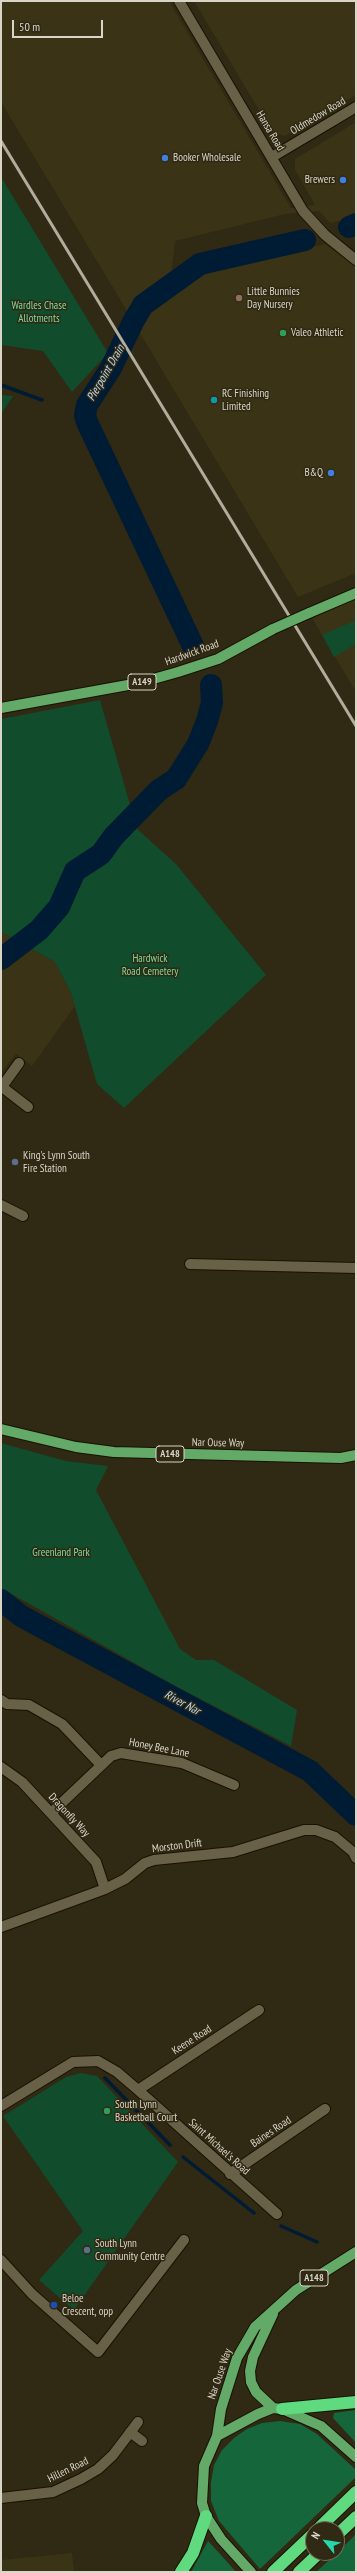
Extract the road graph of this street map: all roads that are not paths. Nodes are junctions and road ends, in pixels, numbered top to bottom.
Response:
1 (179, 1) edge
2 (356, 107) edge
3 (272, 157) junction
4 (356, 260) edge
5 (356, 593) edge
6 (1, 708) edge
7 (19, 1063) dead end
8 (1, 1087) edge
9 (28, 1107) dead end
10 (1, 1205) edge
11 (23, 1216) dead end
12 (190, 1264) dead end
13 (356, 1268) edge
14 (1, 1429) edge
15 (356, 1455) edge
16 (341, 1458) junction
17 (356, 1464) edge
18 (1, 1700) edge
19 (101, 1765) junction
20 (1, 1768) edge
21 (234, 1785) dead end
22 (51, 1813) junction
23 (356, 1858) edge
24 (105, 1889) junction
25 (1, 1927) edge
26 (260, 2010) dead end
27 (138, 2090) junction
28 (1, 2106) edge
29 (325, 2109) dead end
30 (230, 2174) junction
31 (277, 2214) dead end
32 (184, 2240) dead end
33 (356, 2252) edge
34 (1, 2260) edge
35 (275, 2309) junction
36 (356, 2402) edge
37 (278, 2408) junction
38 (138, 2422) dead end
39 (130, 2432) junction
40 (217, 2436) junction
41 (142, 2441) dead end
42 (356, 2457) edge
43 (356, 2492) edge
44 (1, 2498) edge
45 (206, 2516) junction
46 (356, 2517) edge
47 (326, 2521) edge
48 (345, 2527) edge
49 (305, 2542) edge
50 (311, 2561) edge
51 (181, 2572) edge
52 (251, 2572) edge
53 (273, 2572) edge
54 (299, 2572) edge

1 - 3 street, Hansa Road
2 - 3 street, Oldmedow Road
3 - 4 street, Hansa Road
5 - 6 main road, Hardwick Road / A149, bridge
7 - 8 street
8 - 9 street
10 - 11 street
12 - 13 street
14 - 16 main road, Nar Ouse Way / A148
15 - 16 main road, Nar Ouse Way / A148
16 - 17 main road, Nar Ouse Way / A148
18 - 19 street
19 - 21 street, Honey Bee Lane
19 - 22 street, Honey Bee Lane
20 - 22 street, Dragonfly Way
22 - 24 street, Dragonfly Way
23 - 24 street, Morston Drift
24 - 25 street, Morston Drift
26 - 27 street, Keene Road
27 - 28 street, Saint Michael's Road
27 - 30 street, Saint Michael's Road
29 - 30 street, Baines Road
30 - 31 street, Saint Michael's Road
32 - 34 street
33 - 35 main road, Nar Ouse Way / A148
35 - 37 main road, Nar Ouse Way / A148
35 - 40 main road, Nar Ouse Way / A148
36 - 37 highway
37 - 40 main road
37 - 42 main road, A148
38 - 39 street, Hillen Road
39 - 41 street
39 - 44 street, Hillen Road
40 - 45 main road, A148
43 - 47 highway
45 - 51 highway
45 - 52 main road, A148
46 - 48 highway
49 - 53 highway
50 - 54 highway

